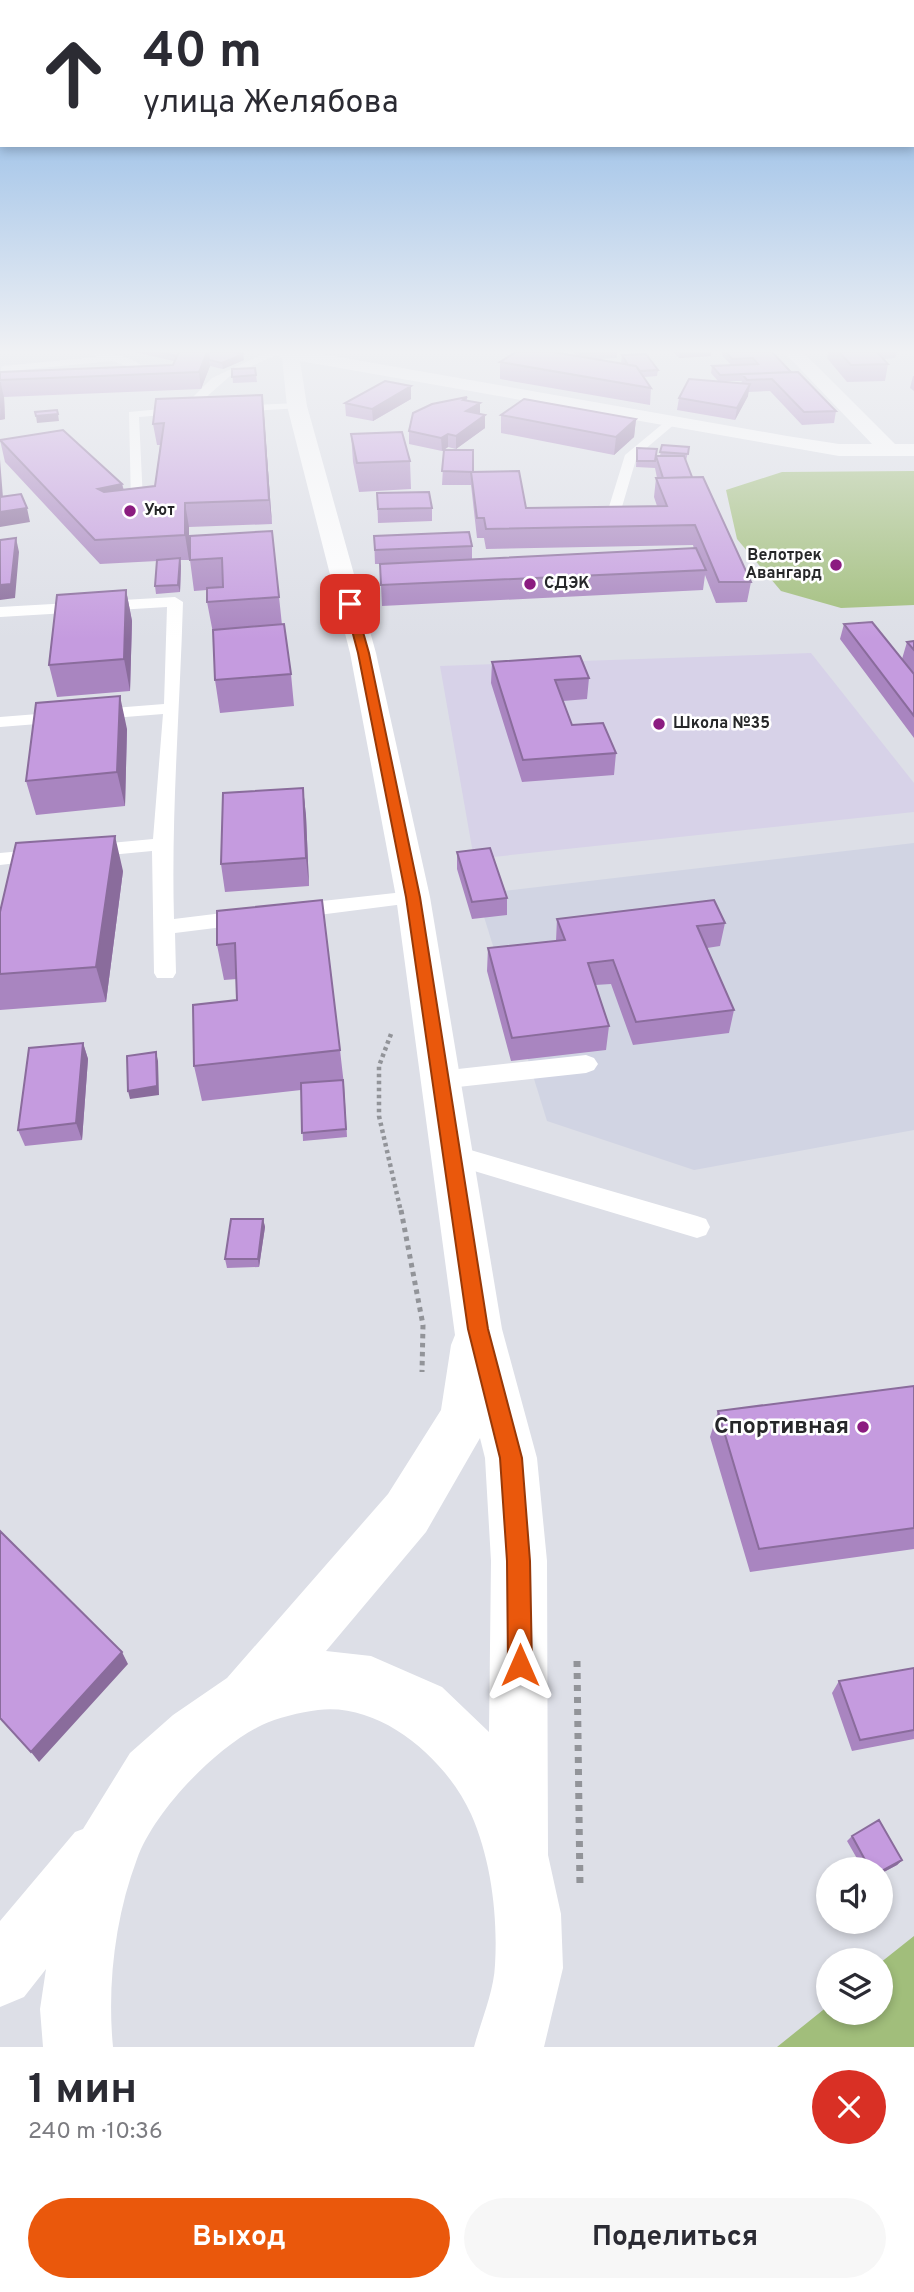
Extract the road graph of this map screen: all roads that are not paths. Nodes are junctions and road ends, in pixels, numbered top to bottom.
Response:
1 (134, 448) edge
2 (308, 448) edge
3 (640, 448) edge
4 (824, 448) edge
5 (888, 448) edge
6 (914, 450) edge
7 (891, 451) junction
8 (136, 501) edge
9 (573, 514) edge
10 (0, 612) edge
11 (172, 708) junction
12 (0, 722) edge
13 (162, 844) junction
14 (0, 859) edge
15 (413, 897) junction
16 (166, 926) junction
17 (165, 973) dead end
18 (586, 1064) dead end
19 (440, 1080) junction
20 (450, 1154) junction
21 (697, 1227) dead end
22 (478, 1329) junction
23 (248, 1699) junction
24 (109, 1843) junction
25 (516, 1855) junction
26 (0, 1973) edge
27 (78, 2047) edge
28 (509, 2047) edge

1 - 8 lane
2 - 15 main road
3 - 9 lane
4 - 7 main road
5 - 7 main road
6 - 7 main road
10 - 11 lane
11 - 12 lane
11 - 13 lane
13 - 14 lane
13 - 16 lane
15 - 16 lane
15 - 19 main road
16 - 17 lane
18 - 19 lane
19 - 20 main road
20 - 21 lane
20 - 22 main road
22 - 23 main road
22 - 25 main road
23 - 24 main road
23 - 25 main road
24 - 26 main road
24 - 27 main road
25 - 28 main road

